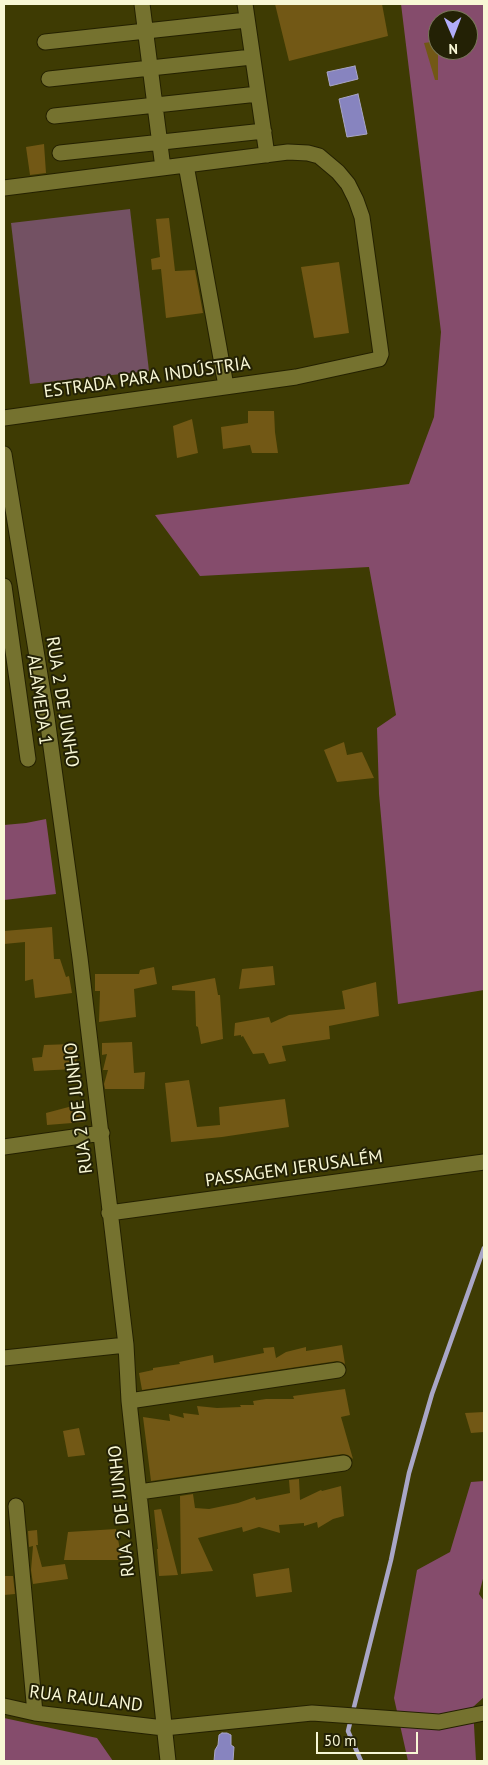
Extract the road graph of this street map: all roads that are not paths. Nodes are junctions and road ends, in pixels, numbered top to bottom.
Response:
1 (142, 4) edge
2 (245, 4) edge
3 (247, 20) junction
4 (146, 31) junction
5 (45, 42) dead end
6 (252, 57) junction
7 (150, 68) junction
8 (50, 79) dead end
9 (258, 94) junction
10 (155, 105) junction
11 (54, 116) dead end
12 (264, 131) junction
13 (160, 142) junction
14 (60, 153) dead end
15 (267, 155) junction
16 (186, 165) junction
17 (163, 168) junction
18 (4, 188) edge
19 (226, 386) junction
20 (4, 418) edge
21 (4, 454) edge
22 (4, 586) edge
23 (28, 759) dead end
24 (102, 1133) junction
25 (4, 1147) edge
26 (484, 1162) edge
27 (109, 1213) junction
28 (126, 1345) junction
29 (4, 1358) edge
30 (338, 1370) dead end
31 (129, 1401) junction
32 (344, 1463) dead end
33 (139, 1492) junction
34 (16, 1506) dead end
35 (4, 1706) edge
36 (35, 1713) junction
37 (484, 1713) edge
38 (164, 1728) junction
39 (168, 1761) edge

1 - 4 street
2 - 3 street
3 - 4 street
3 - 6 street
4 - 5 street
4 - 7 street
6 - 7 street
6 - 9 street
7 - 8 street
7 - 10 street
9 - 10 street
9 - 12 street
10 - 11 street
10 - 13 street
12 - 13 street
12 - 15 street
13 - 14 street
13 - 17 street
15 - 16 street
15 - 19 street, ESTRADA PARA INDÚSTRIA
16 - 17 street
16 - 19 street
17 - 18 street
19 - 20 street, ESTRADA PARA INDÚSTRIA
21 - 24 street, RUA 2 DE JUNHO
22 - 23 street, ALAMEDA 1
24 - 25 street
24 - 27 street, RUA 2 DE JUNHO
26 - 27 street, PASSAGEM JERUSALÉM
27 - 28 street, RUA 2 DE JUNHO
28 - 29 street
28 - 31 street, RUA 2 DE JUNHO
30 - 31 street
31 - 33 street, RUA 2 DE JUNHO
32 - 33 street
33 - 38 street, RUA 2 DE JUNHO
34 - 36 street
35 - 36 street, RUA RAULAND
36 - 38 street, RUA RAULAND
37 - 38 street, RUA RAULAND
38 - 39 street, RUA 2 DE JUNHO

